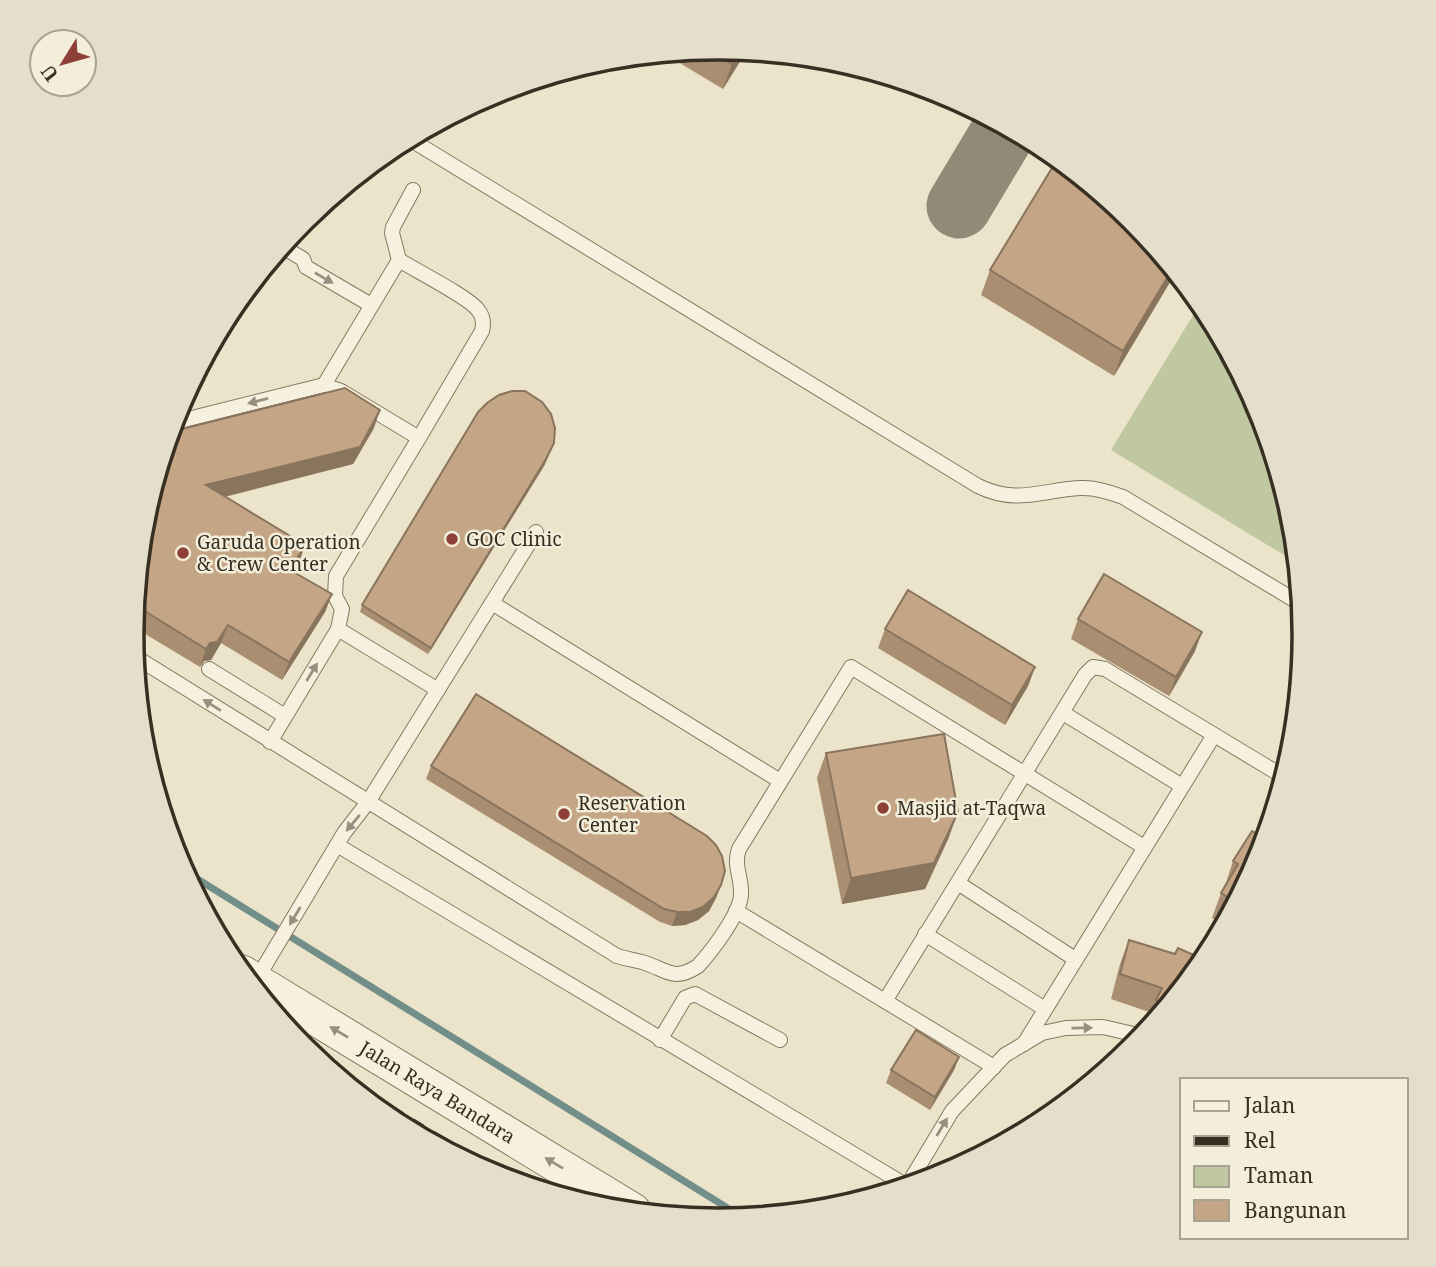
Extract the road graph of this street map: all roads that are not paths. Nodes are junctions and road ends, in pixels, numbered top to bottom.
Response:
1 (418, 144) edge
2 (413, 190) dead end
3 (290, 251) edge
4 (399, 260) junction
5 (371, 305) junction
6 (324, 385) junction
7 (186, 420) edge
8 (419, 438) junction
9 (536, 533) dead end
10 (1291, 598) edge
11 (492, 603) junction
12 (338, 628) junction
13 (145, 663) edge
14 (209, 669) dead end
15 (438, 690) junction
16 (1063, 713) junction
17 (285, 716) junction
18 (1214, 735) junction
19 (270, 742) junction
20 (1275, 771) edge
21 (1025, 773) junction
22 (780, 781) junction
23 (1182, 786) junction
24 (369, 802) junction
25 (337, 845) junction
26 (1144, 847) junction
27 (958, 883) junction
28 (736, 911) junction
29 (925, 933) junction
30 (1075, 959) junction
31 (256, 970) edge
32 (885, 1000) junction
33 (1045, 1009) junction
34 (1130, 1033) edge
35 (660, 1040) junction
36 (780, 1040) dead end
37 (1024, 1044) junction
38 (994, 1067) junction
39 (915, 1173) edge
40 (896, 1179) edge
41 (612, 1197) edge

1 - 10 lane
2 - 4 lane
3 -> 5 lane
4 - 5 lane
4 - 8 lane
5 - 6 lane
6 -> 7 lane
6 - 8 lane
8 - 12 lane
9 - 11 lane
11 - 15 lane
11 - 22 lane
12 - 15 lane
17 -> 12 lane
19 -> 13 lane
14 - 17 lane
15 - 24 lane
16 - 18 lane
16 - 21 lane
16 - 23 lane
17 - 19 lane
18 - 20 lane
18 - 23 lane
19 - 24 lane
21 - 22 lane
21 - 26 lane
21 - 27 lane
22 - 28 lane
23 - 26 lane
24 -> 25 lane
24 - 28 lane
25 -> 31 lane
25 - 35 lane
26 - 30 lane
27 - 29 lane
27 - 30 lane
28 - 32 lane
29 - 32 lane
29 - 33 lane
30 - 33 lane
41 -> 31 street, Jalan Raya Bandara
32 - 38 lane
33 - 37 lane
37 -> 34 lane
35 - 36 lane
35 - 40 lane
37 - 38 lane
39 -> 38 lane

